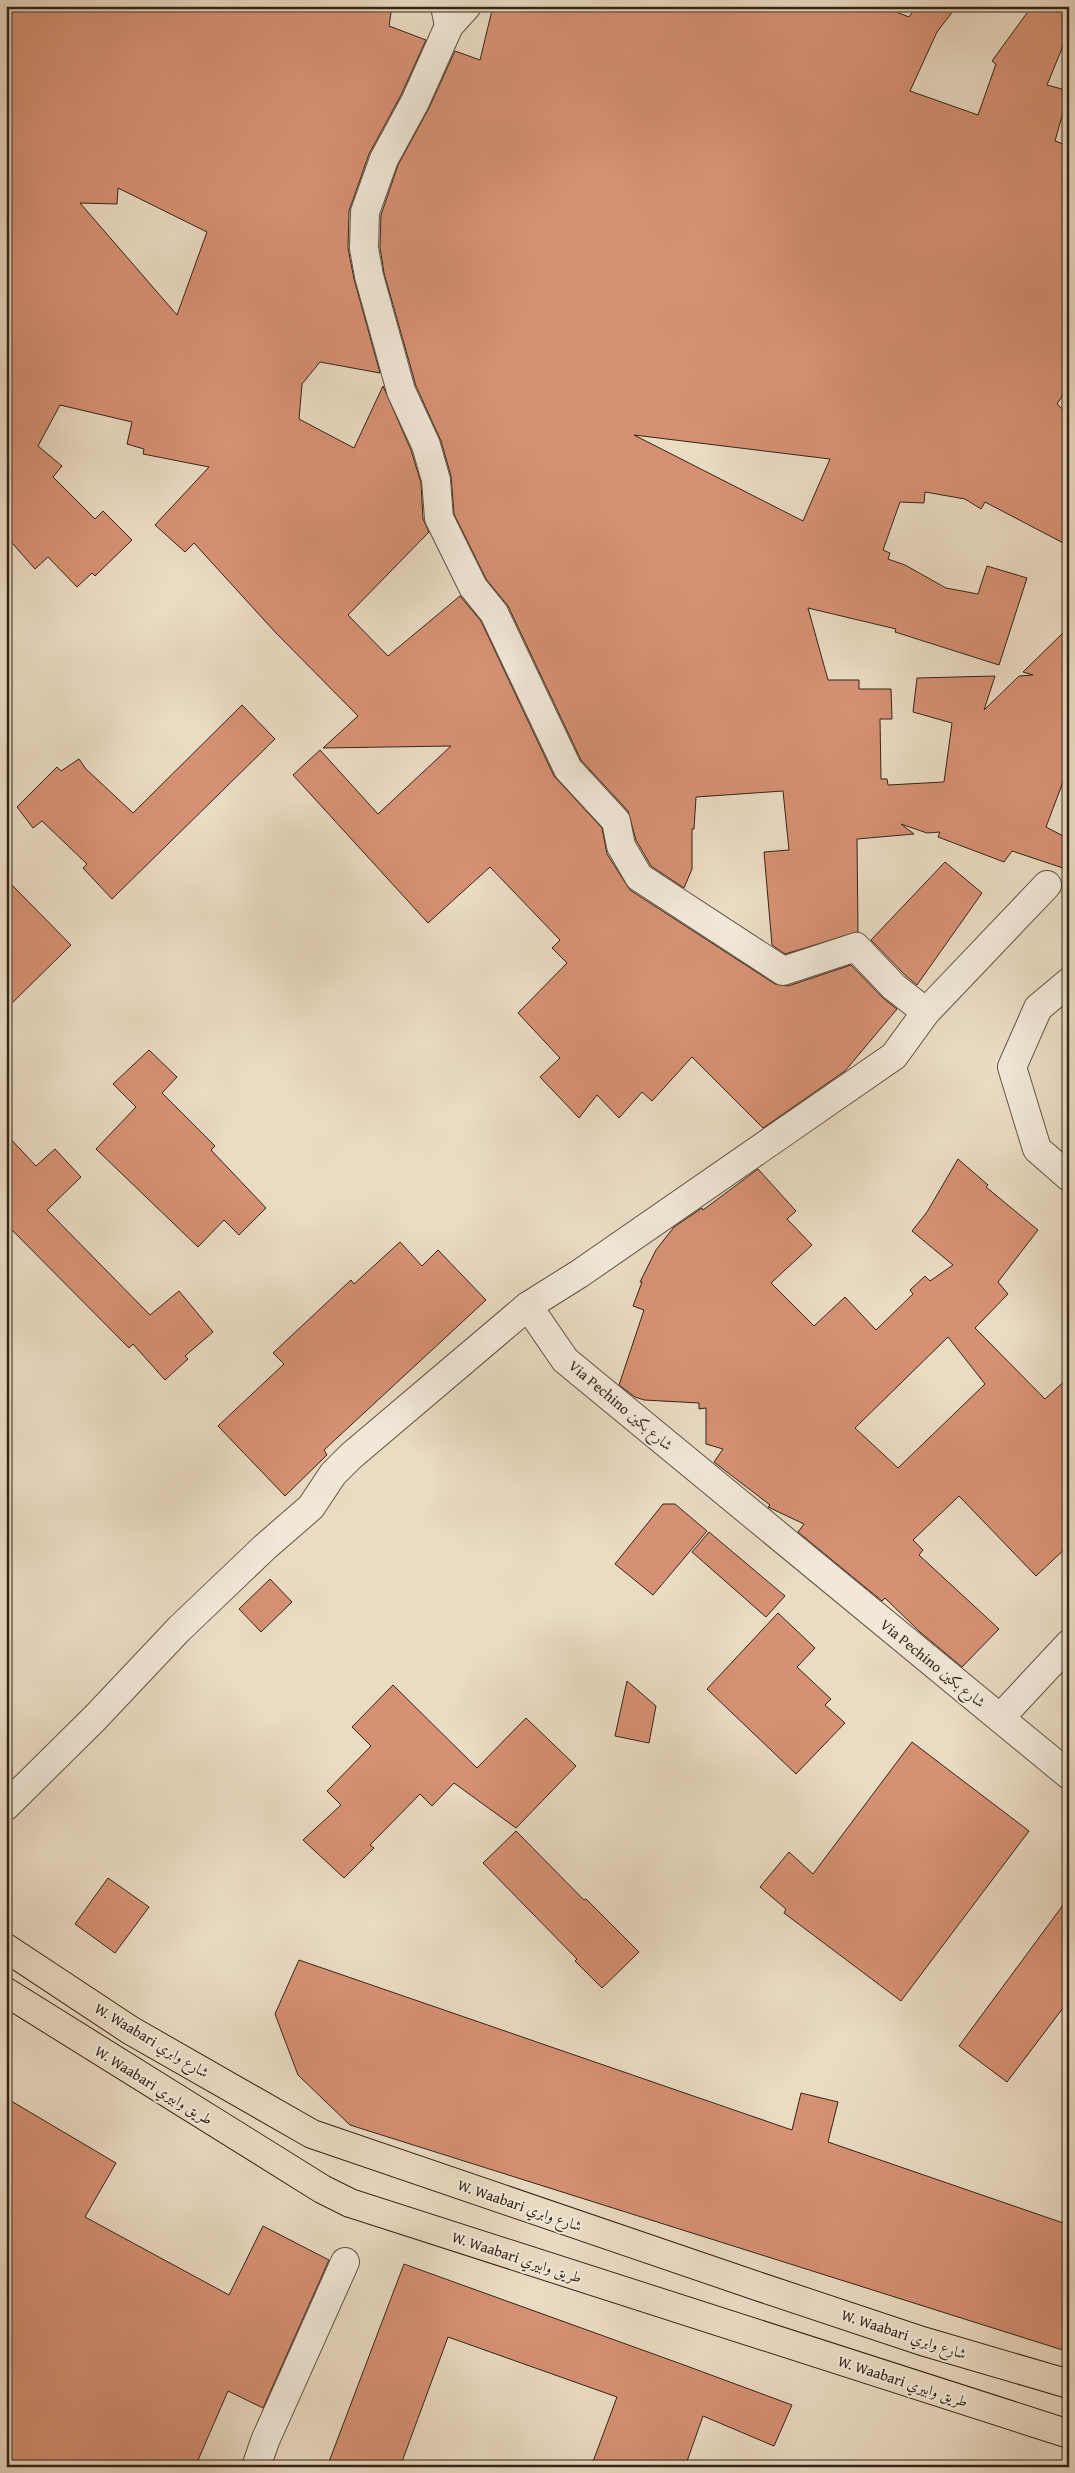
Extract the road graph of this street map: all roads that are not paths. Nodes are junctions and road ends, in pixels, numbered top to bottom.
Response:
1 (467, 6) edge
2 (447, 16) edge
3 (1047, 884) dead end
4 (1069, 982) edge
5 (926, 1012) junction
6 (1069, 1176) edge
7 (528, 1306) junction
8 (1069, 1644) edge
9 (1000, 1718) junction
10 (1069, 1775) edge
11 (6, 1806) edge
12 (6, 1948) edge
13 (6, 1992) edge
14 (345, 2262) dead end
15 (1069, 2384) edge
16 (1069, 2434) edge
17 (256, 2467) edge

1 - 2 street
2 - 5 street
3 - 5 street
4 - 6 street
5 - 7 street
7 - 9 street, Via Pechino شارع بكين
7 - 11 street
8 - 9 street
9 - 10 street, Via Pechino شارع بكين
12 - 15 main road, W. Waabari شارع وابري
13 - 16 main road, W. Waabari طريق وابيري
14 - 17 street

